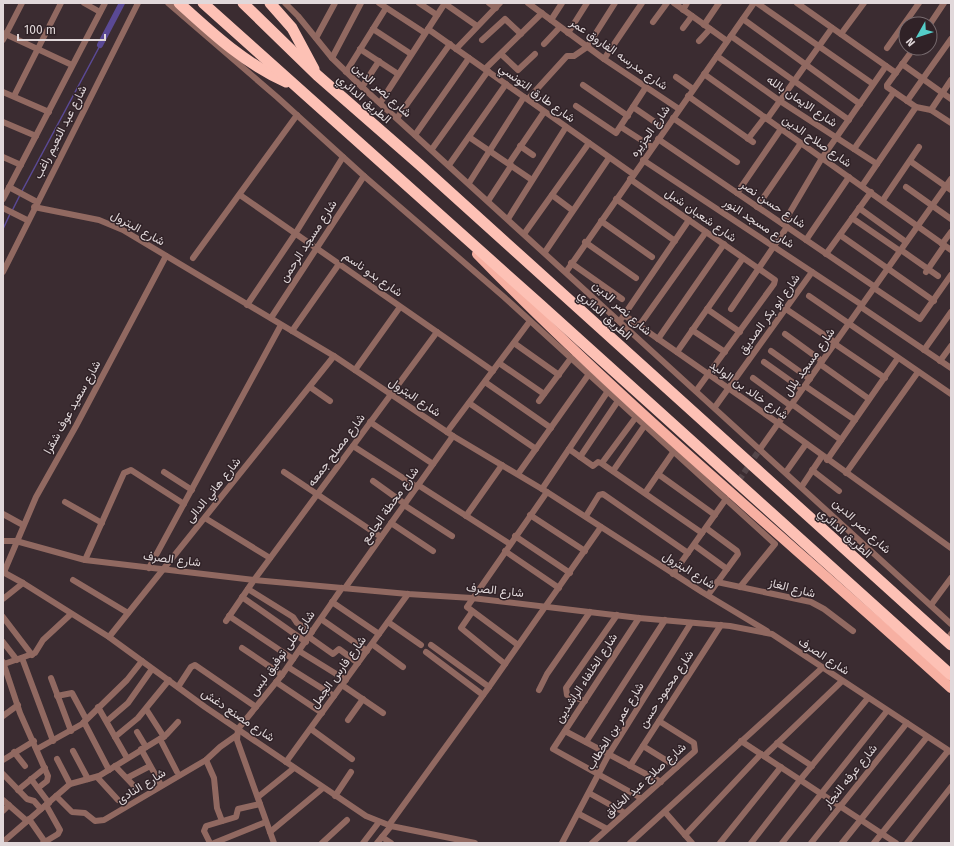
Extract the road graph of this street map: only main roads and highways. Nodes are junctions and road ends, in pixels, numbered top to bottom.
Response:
1 (179, 3) edge
2 (203, 3) edge
3 (243, 3) edge
4 (270, 3) edge
5 (317, 75) junction
6 (297, 87) junction
7 (448, 224) junction
8 (950, 640) edge
9 (951, 675) edge
10 (951, 688) edge

1 - 6 highway
2 - 6 highway
3 - 5 highway, الطريق الدائري
4 - 5 highway
5 - 8 highway, الطريق الدائري
6 - 7 highway
7 - 9 highway
7 - 10 highway

